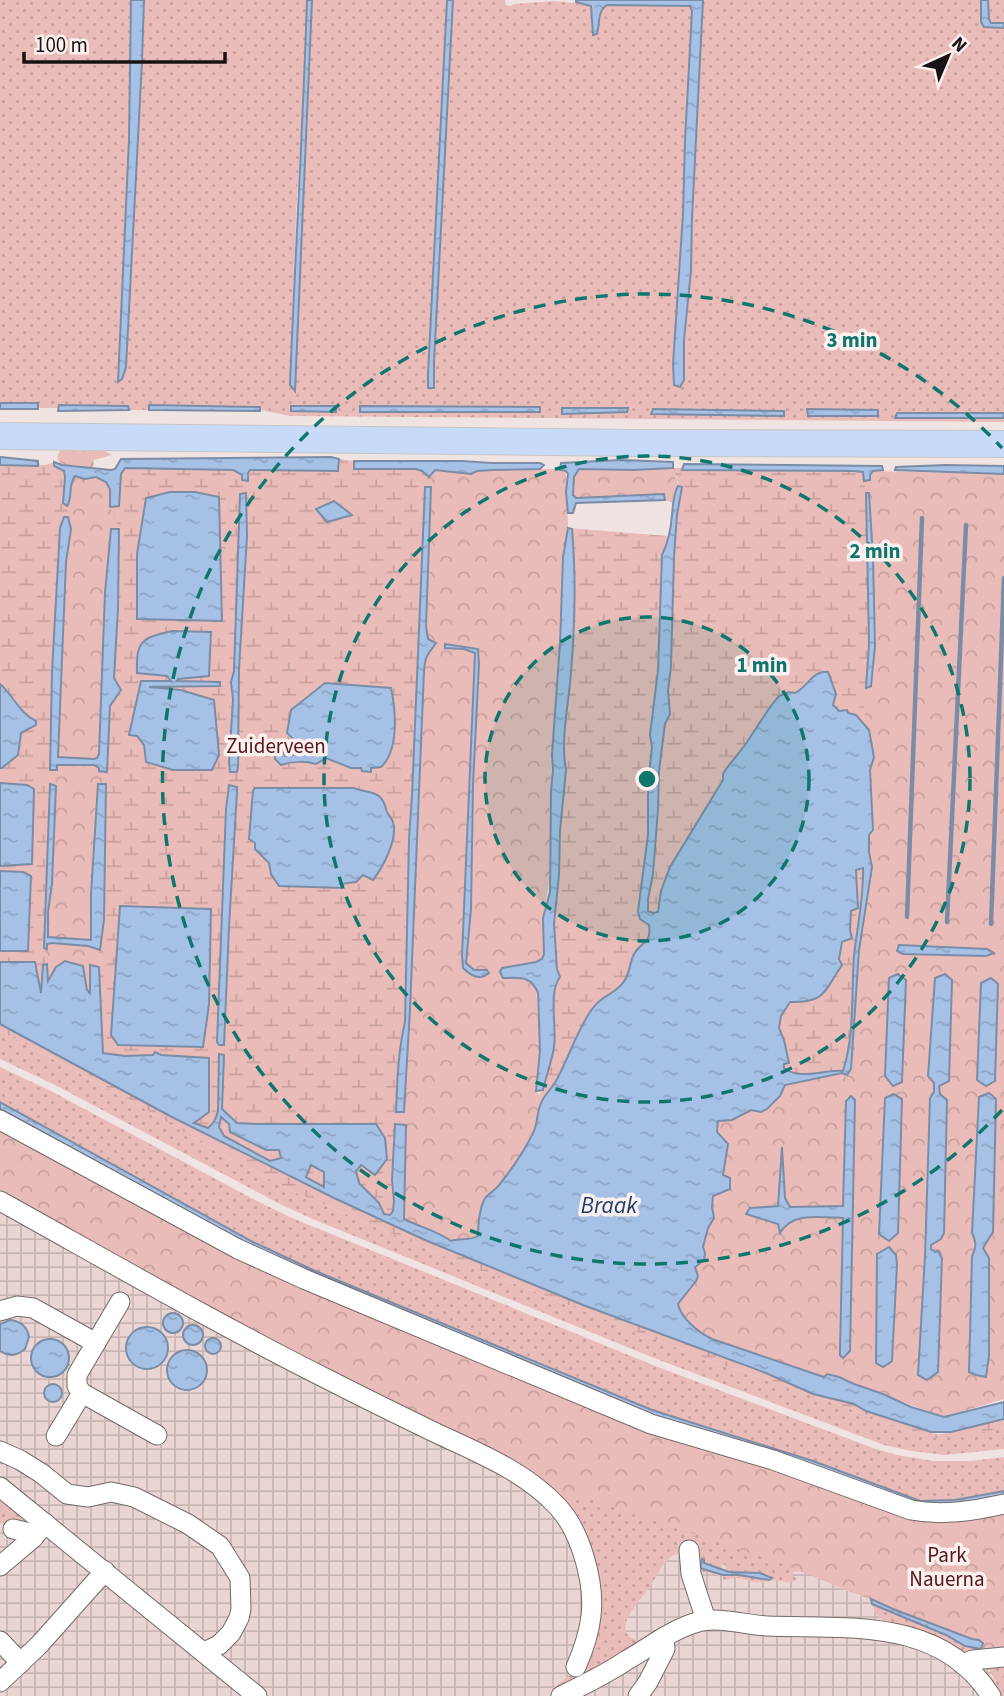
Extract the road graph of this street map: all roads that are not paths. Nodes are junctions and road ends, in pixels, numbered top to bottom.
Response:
1 (0, 436) edge
2 (1004, 444) edge
3 (0, 1120) edge
4 (0, 1201) edge
5 (120, 1302) dead end
6 (0, 1311) edge
7 (96, 1343) junction
8 (82, 1393) junction
9 (157, 1435) dead end
10 (56, 1436) dead end
11 (0, 1451) edge
12 (20, 1460) junction
13 (0, 1487) edge
14 (1004, 1504) edge
15 (13, 1529) dead end
16 (39, 1537) junction
17 (689, 1550) dead end
18 (0, 1566) edge
19 (105, 1571) junction
20 (0, 1581) edge
21 (706, 1620) junction
22 (664, 1637) junction
23 (0, 1641) edge
24 (204, 1652) junction
25 (1004, 1657) edge
26 (21, 1662) junction
27 (962, 1664) junction
28 (576, 1667) dead end
29 (0, 1682) edge
30 (257, 1696) edge
31 (561, 1696) edge
32 (638, 1696) edge
33 (991, 1696) edge

1 - 2 main road
3 - 14 lane
4 - 28 lane
5 - 7 lane
6 - 7 lane
7 - 8 lane
8 - 9 lane
8 - 10 lane
11 - 12 lane
12 - 13 lane
12 - 24 lane
13 - 16 lane
15 - 16 lane
16 - 18 lane
16 - 19 lane
16 - 20 lane
17 - 21 lane
19 - 24 lane
19 - 26 lane
21 - 22 lane
21 - 27 lane
22 - 31 lane
22 - 32 lane
23 - 26 lane
24 - 30 lane
25 - 27 lane
26 - 29 lane
27 - 33 lane

